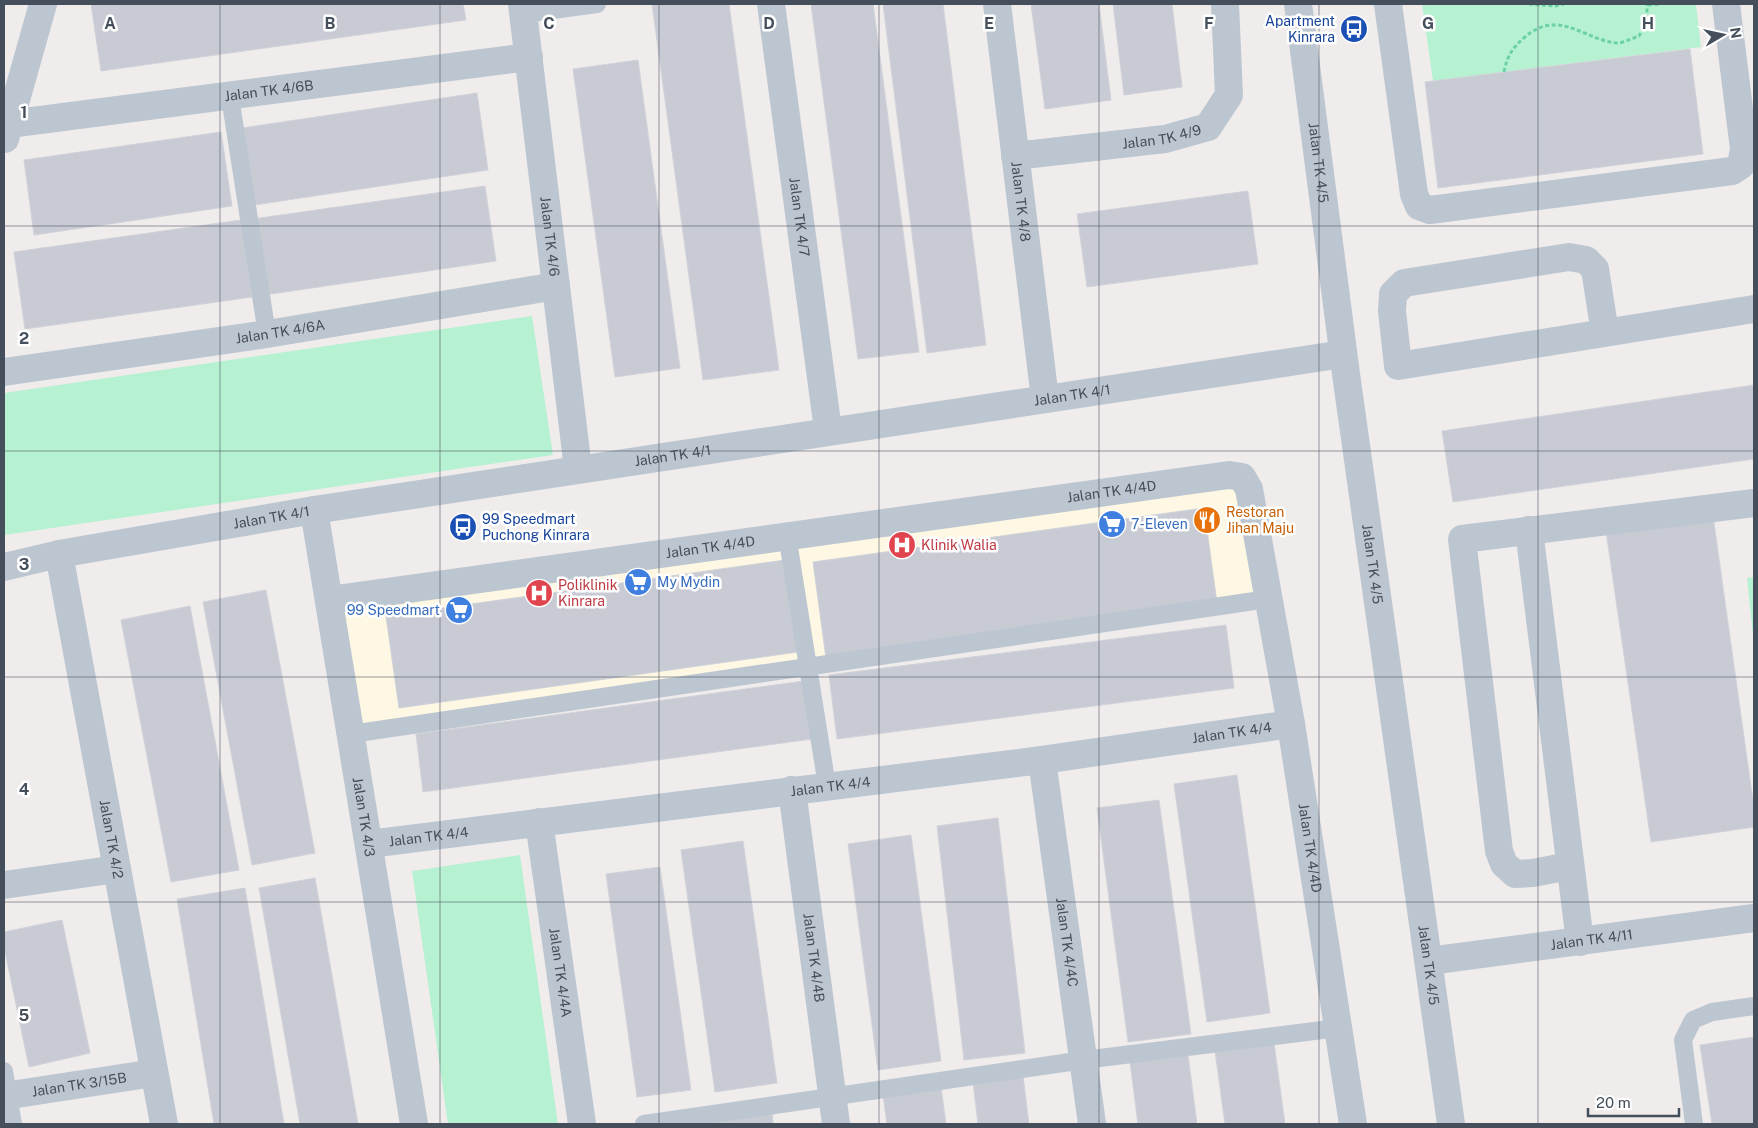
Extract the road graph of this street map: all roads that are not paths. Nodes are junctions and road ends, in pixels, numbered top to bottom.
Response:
1 (43, 4) edge
2 (597, 4) edge
3 (771, 4) edge
4 (997, 4) edge
5 (1225, 4) edge
6 (1298, 4) edge
7 (1388, 4) edge
8 (1726, 4) edge
9 (523, 9) edge
10 (529, 57) junction
11 (230, 97) junction
12 (6, 133) edge
13 (1015, 156) junction
14 (556, 286) junction
15 (1754, 309) edge
16 (1605, 333) junction
17 (267, 334) junction
18 (1343, 354) junction
19 (4, 372) edge
20 (1045, 399) junction
21 (828, 430) junction
22 (578, 469) junction
23 (1754, 503) edge
24 (314, 510) junction
25 (1530, 530) junction
26 (787, 535) junction
27 (59, 554) junction
28 (4, 567) edge
29 (330, 600) junction
30 (1268, 600) junction
31 (808, 668) junction
32 (1291, 724) junction
33 (351, 734) junction
34 (1042, 760) junction
35 (827, 786) junction
36 (792, 790) junction
37 (539, 822) junction
38 (369, 844) junction
39 (1569, 866) junction
40 (117, 869) junction
41 (4, 885) edge
42 (1754, 918) edge
43 (1580, 942) junction
44 (1429, 961) junction
45 (1754, 1006) edge
46 (1338, 1028) junction
47 (1084, 1060) junction
48 (154, 1073) junction
49 (5, 1088) edge
50 (832, 1097) junction
51 (13, 1124) edge
52 (164, 1124) edge
53 (414, 1124) edge
54 (582, 1124) edge
55 (644, 1124) edge
56 (836, 1124) edge
57 (1092, 1124) edge
58 (1353, 1124) edge
59 (1451, 1124) edge
60 (1694, 1124) edge

1 - 12 street
2 - 9 lane
3 - 21 street, Jalan TK 4/7
4 - 13 street, Jalan TK 4/8
5 - 13 street, Jalan TK 4/9
6 - 18 street, Jalan TK 4/5
7 - 8 street
9 - 10 street, Jalan TK 4/6
10 - 11 street, Jalan TK 4/6B
10 - 14 street, Jalan TK 4/6
11 - 12 street, Jalan TK 4/6B
11 - 17 lane
13 - 20 street, Jalan TK 4/8
14 - 17 street, Jalan TK 4/6A
14 - 22 street, Jalan TK 4/6
15 - 16 street
16 - 16 street
17 - 19 street, Jalan TK 4/6A
18 - 20 street, Jalan TK 4/1
18 - 44 street, Jalan TK 4/5
20 - 21 street, Jalan TK 4/1
21 - 22 street, Jalan TK 4/1
22 - 24 street, Jalan TK 4/1
23 - 25 street
24 - 27 street, Jalan TK 4/1
24 - 29 street, Jalan TK 4/3
25 - 39 street
25 - 39 street
26 - 29 street, Jalan TK 4/4D
26 - 30 street, Jalan TK 4/4D
26 - 31 lane
27 - 28 street, Jalan TK 4/1
27 - 40 street, Jalan TK 4/2
29 - 33 street, Jalan TK 4/3
30 - 31 lane
30 - 32 street, Jalan TK 4/4D
31 - 33 lane
31 - 35 lane
32 - 34 street, Jalan TK 4/4
32 - 46 street, Jalan TK 4/4D
33 - 38 street, Jalan TK 4/3
34 - 35 street, Jalan TK 4/4
34 - 47 street, Jalan TK 4/4C
35 - 36 street, Jalan TK 4/4
36 - 37 street, Jalan TK 4/4
36 - 50 street, Jalan TK 4/4B
37 - 38 street, Jalan TK 4/4
37 - 54 street, Jalan TK 4/4A
38 - 53 street, Jalan TK 4/3
39 - 43 street
40 - 41 street
40 - 48 street, Jalan TK 4/2
42 - 43 street, Jalan TK 4/11
43 - 44 street, Jalan TK 4/11
44 - 59 street, Jalan TK 4/5
45 - 60 lane
46 - 47 lane
46 - 58 street, Jalan TK 4/4D
47 - 50 lane
47 - 57 street, Jalan TK 4/4C
48 - 49 street, Jalan TK 3/15B
48 - 52 street, Jalan TK 4/2
49 - 51 lane
50 - 55 lane
50 - 56 street, Jalan TK 4/4B

